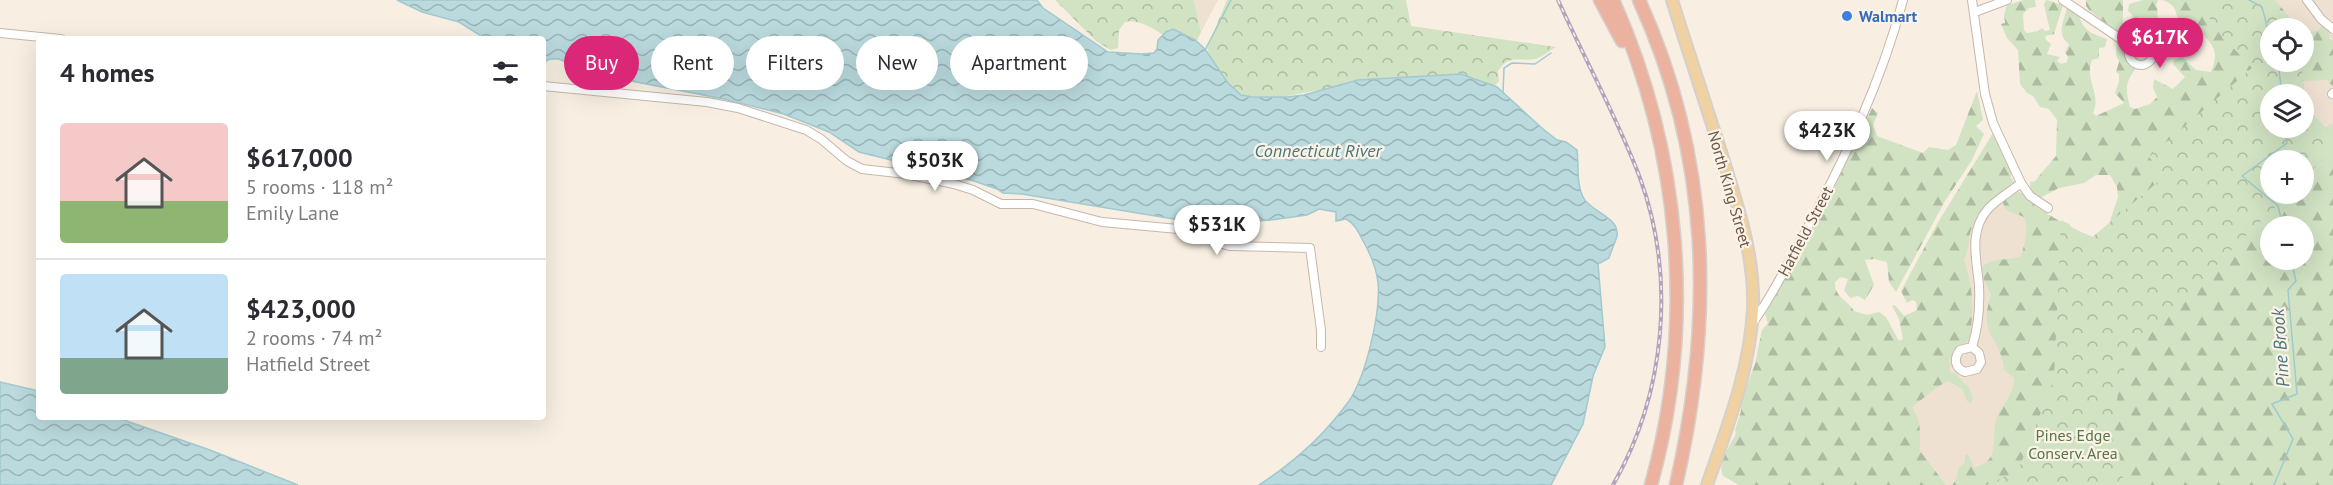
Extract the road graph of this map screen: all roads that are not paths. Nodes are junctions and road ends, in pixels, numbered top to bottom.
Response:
1 (1600, 0) edge
2 (1613, 0) edge
3 (1639, 0) edge
4 (1648, 0) edge
5 (1672, 0) edge
6 (1903, 0) edge
7 (1972, 0) edge
8 (2007, 0) edge
9 (2063, 0) edge
10 (2309, 1) edge
11 (1975, 12) junction
12 (2333, 29) edge
13 (0, 33) edge
14 (36, 37) edge
15 (2131, 46) dead end
16 (1670, 82) junction
17 (546, 86) edge
18 (2021, 183) junction
19 (1669, 193) junction
20 (2048, 208) dead end
21 (1751, 325) junction
22 (1321, 347) dead end
23 (1971, 347) dead end
24 (1651, 485) edge
25 (1676, 485) edge
26 (1707, 485) edge

1 - 19 highway
2 - 19 highway
3 - 16 highway
4 - 16 highway
5 - 21 main road, North King Street
6 - 21 street, Hatfield Street
7 - 11 street
8 - 11 street
9 - 15 street
10 - 12 street
11 - 18 street
13 - 14 street
16 - 25 highway
17 - 22 street
18 - 20 street
18 - 23 street
19 - 24 highway
21 - 26 main road, North King Street

